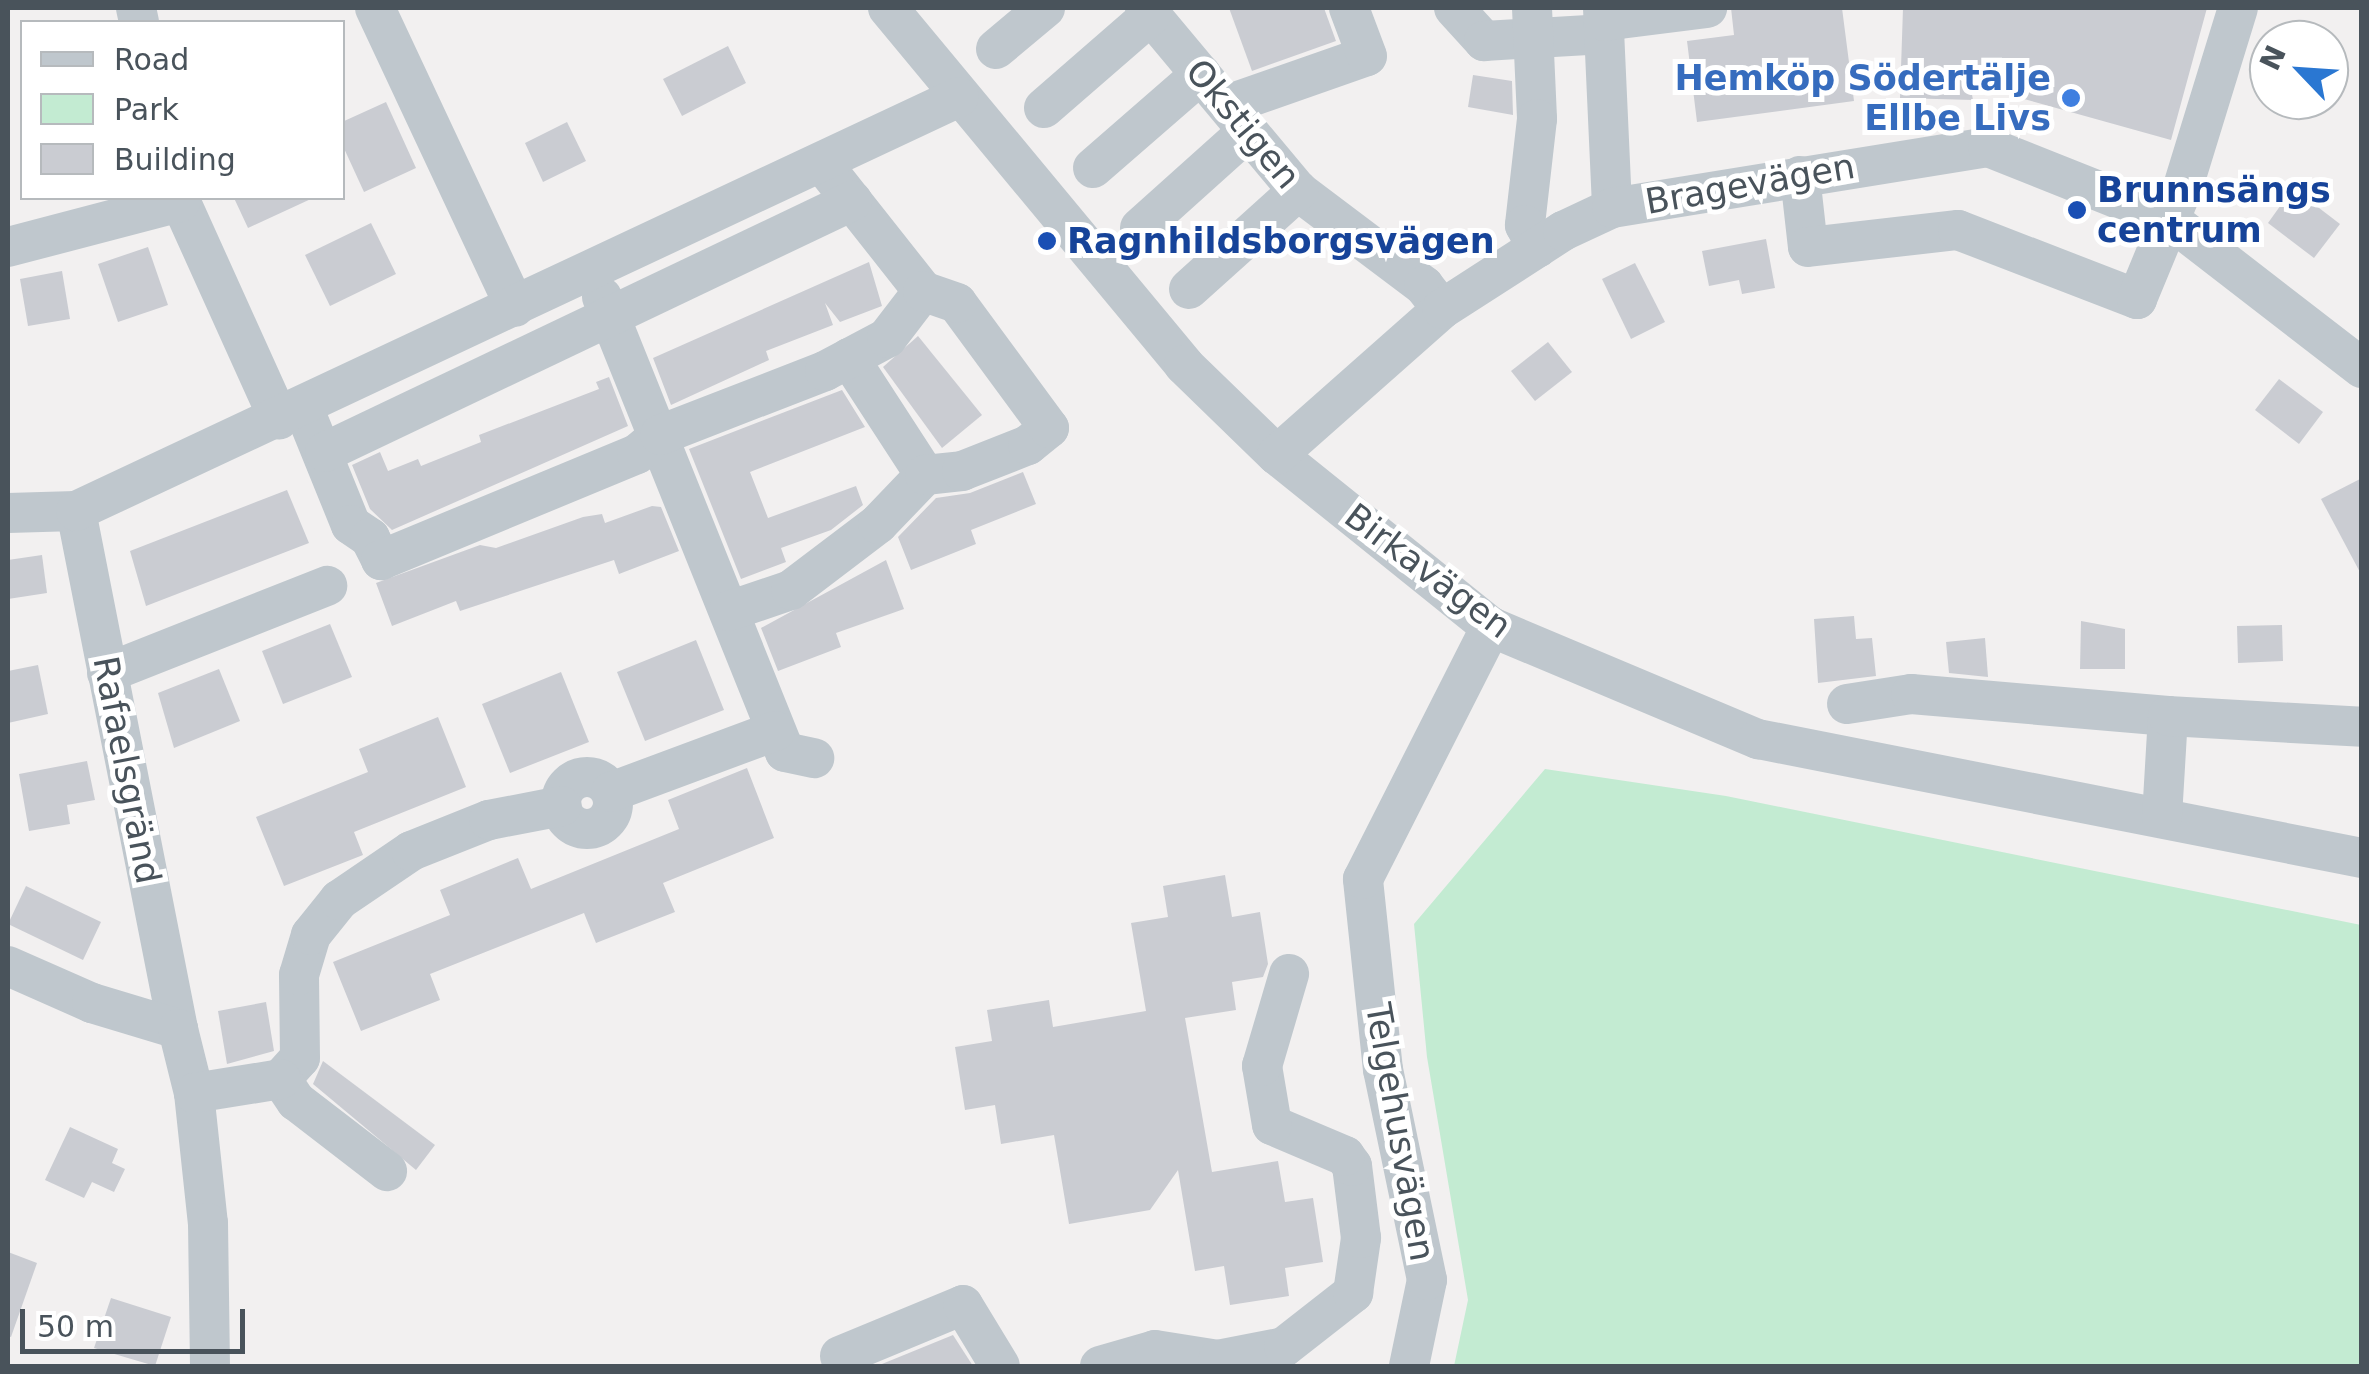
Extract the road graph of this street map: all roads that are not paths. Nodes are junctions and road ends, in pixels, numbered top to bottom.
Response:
1 (375, 8) edge
2 (888, 8) edge
3 (1046, 8) edge
4 (1350, 8) edge
5 (1454, 8) edge
6 (1708, 8) edge
7 (2238, 8) edge
8 (1148, 11) edge
9 (1604, 21) edge
10 (1533, 23) edge
11 (996, 49) dead end
12 (1201, 74) junction
13 (959, 97) junction
14 (1044, 108) dead end
15 (1238, 118) junction
16 (821, 162) junction
17 (1093, 168) dead end
18 (1800, 176) junction
19 (1298, 191) junction
20 (180, 200) edge
21 (852, 201) junction
22 (1612, 208) junction
23 (2169, 220) junction
24 (1140, 228) dead end
25 (8, 247) edge
26 (1538, 248) junction
27 (591, 270) junction
28 (1189, 290) dead end
29 (923, 291) junction
30 (515, 307) junction
31 (1442, 309) junction
32 (611, 319) junction
33 (848, 358) junction
34 (2362, 368) edge
35 (291, 413) junction
36 (660, 435) junction
37 (324, 452) junction
38 (1277, 455) junction
39 (925, 475) junction
40 (76, 511) junction
41 (8, 512) edge
42 (327, 586) dead end
43 (728, 611) junction
44 (1491, 627) junction
45 (107, 673) junction
46 (1847, 704) dead end
47 (2168, 716) junction
48 (2362, 727) edge
49 (775, 730) junction
50 (814, 758) dead end
51 (2162, 818) junction
52 (2362, 858) edge
53 (8, 966) edge
54 (1289, 974) dead end
55 (178, 1029) junction
56 (282, 1079) junction
57 (194, 1094) junction
58 (387, 1170) dead end
59 (840, 1356) dead end
60 (210, 1366) edge
61 (1000, 1366) edge
62 (1100, 1366) edge
63 (1409, 1366) edge

1 - 30 street
2 - 13 street, Birkavägen
3 - 11 street
4 - 15 street
5 - 10 street
6 - 9 street
7 - 23 street
8 - 12 street, Okstigen
8 - 14 street
9 - 10 street
9 - 22 street
10 - 26 street
12 - 15 street, Okstigen
12 - 17 street
13 - 16 street
13 - 38 street, Birkavägen
15 - 19 street, Okstigen
15 - 24 street
16 - 21 street
16 - 27 street
18 - 22 street, Bragevägen
18 - 23 street, Bragevägen
18 - 23 street
19 - 28 street
19 - 31 street, Okstigen
20 - 25 street
20 - 35 street
21 - 29 street
21 - 32 street
22 - 26 street, Bragevägen
23 - 34 street, Bragevägen
26 - 31 street, Bragevägen
27 - 30 street
27 - 32 street
29 - 33 street
29 - 39 street
30 - 35 street
31 - 38 street, Bragevägen
32 - 36 street
32 - 37 street
33 - 36 street
33 - 39 street
35 - 37 street
35 - 40 street
36 - 37 street
36 - 43 street
38 - 44 street, Birkavägen
39 - 43 street
40 - 41 street
40 - 45 street, Rafaelsgränd
42 - 45 street
43 - 49 street
44 - 51 street, Birkavägen
44 - 63 street, Telgehusvägen
45 - 55 street, Rafaelsgränd
46 - 47 street
47 - 48 street
47 - 51 street
49 - 50 street
49 - 56 street
51 - 52 street, Birkavägen
53 - 55 street
54 - 62 street
55 - 57 street, Rafaelsgränd
56 - 57 street
56 - 58 street
57 - 60 street, Rafaelsgränd
59 - 61 street

